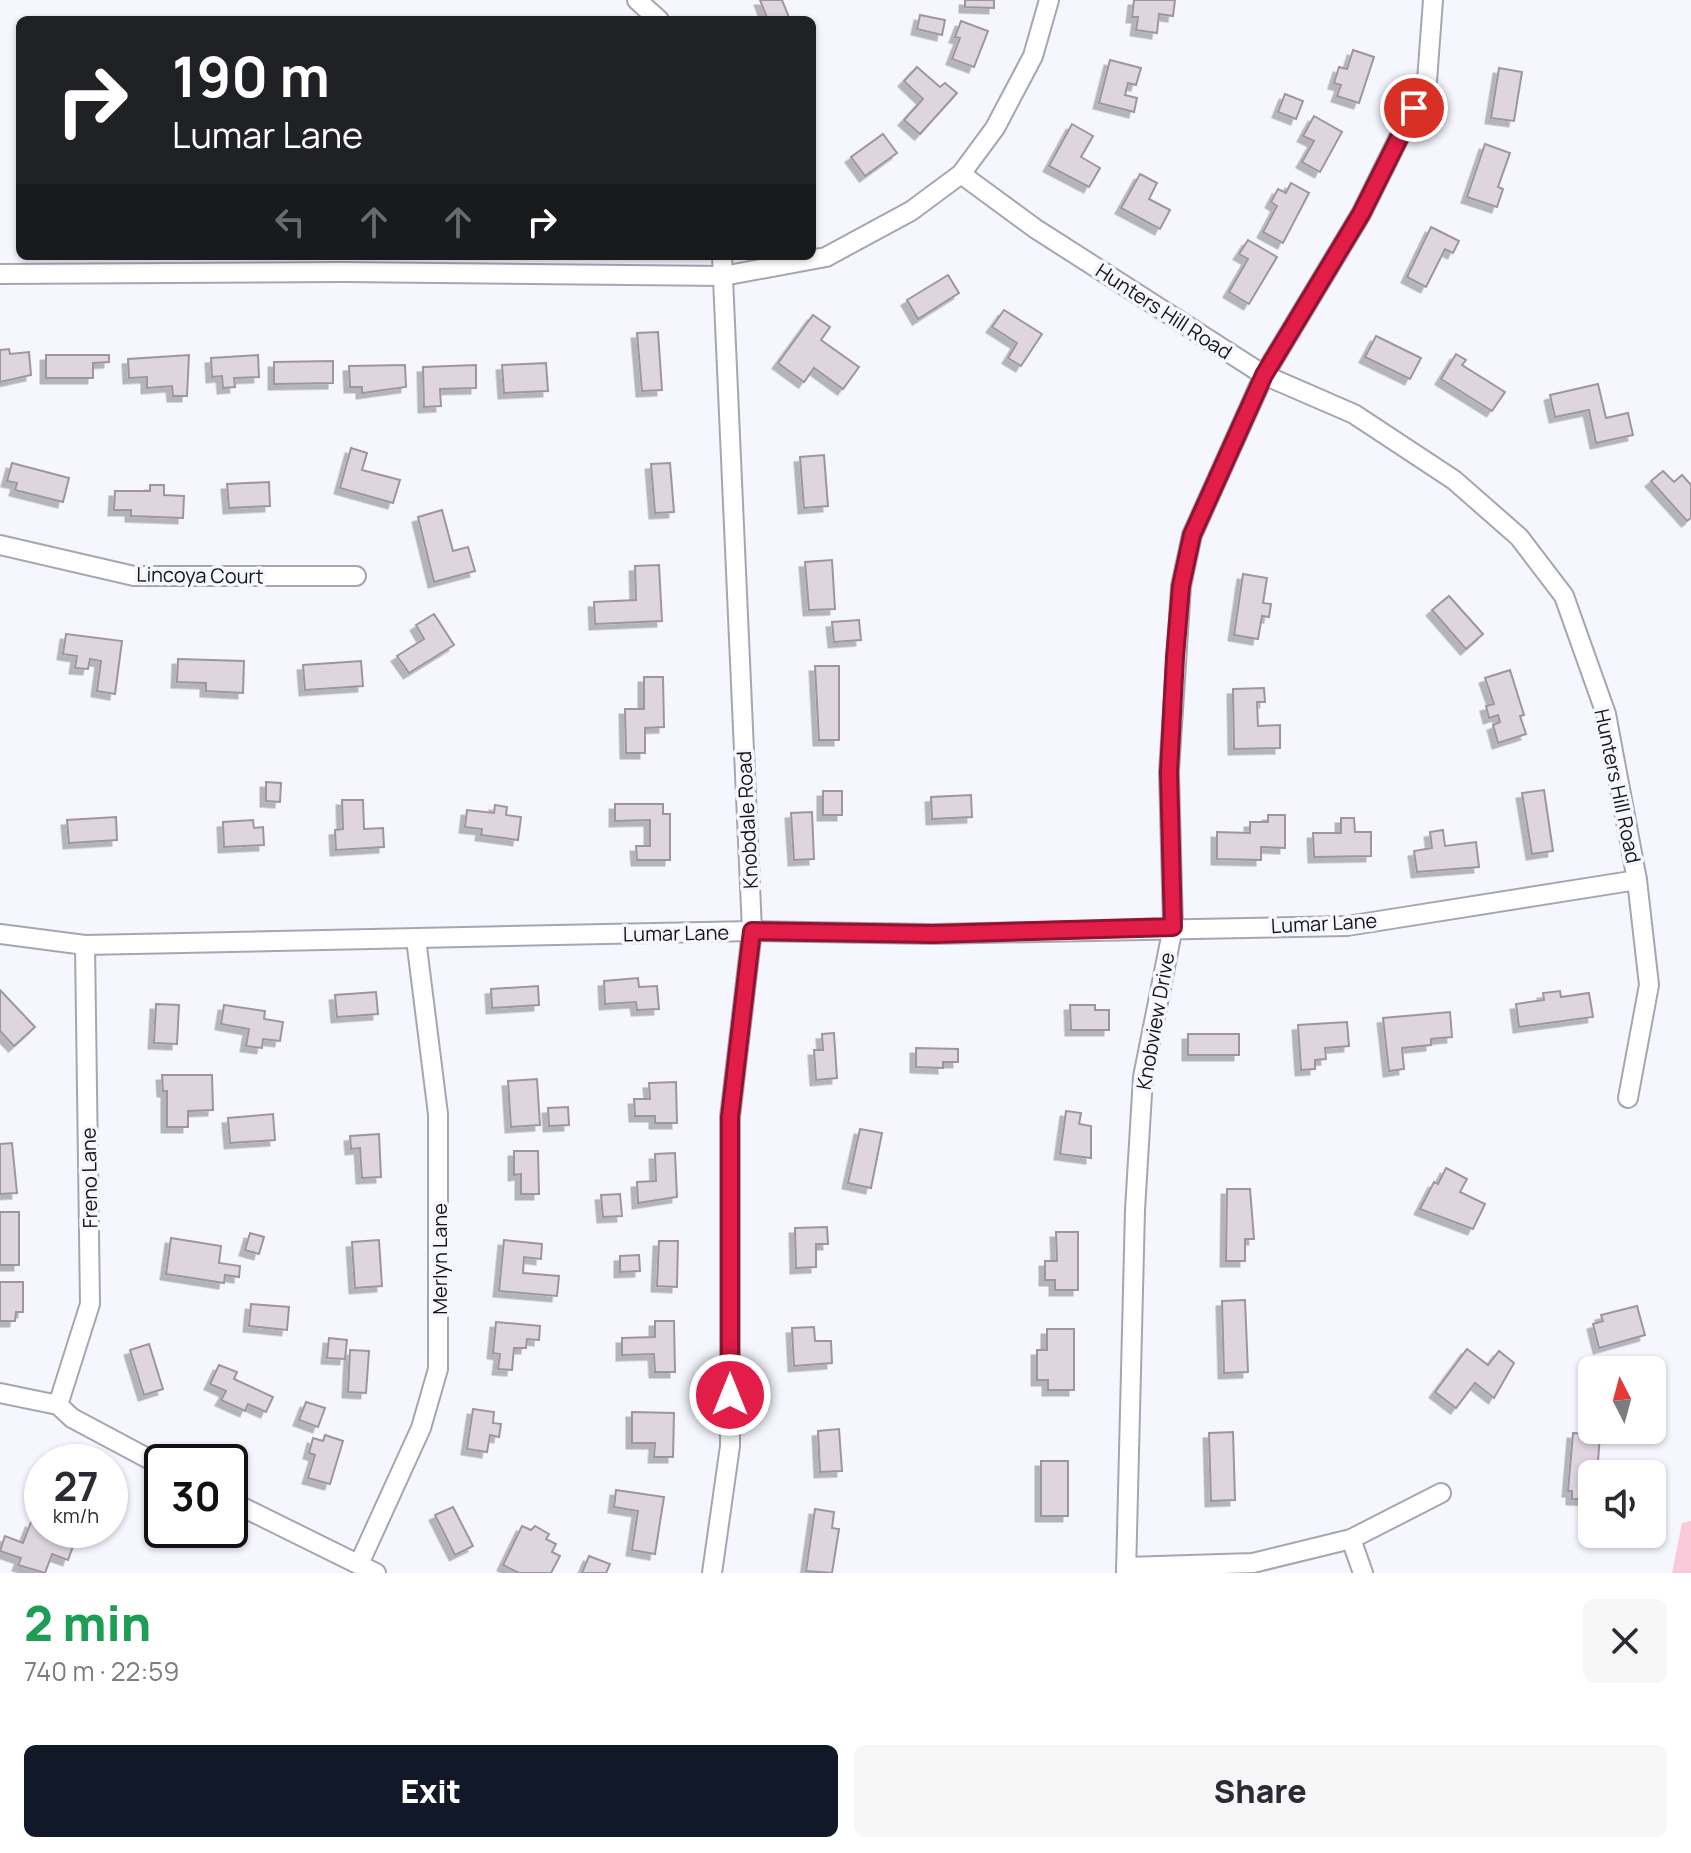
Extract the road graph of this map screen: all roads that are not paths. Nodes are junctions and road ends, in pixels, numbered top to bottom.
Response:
1 (637, 0) edge
2 (1049, 0) edge
3 (1433, 0) edge
4 (655, 16) edge
5 (961, 174) junction
6 (816, 259) edge
7 (722, 260) edge
8 (810, 260) edge
9 (0, 274) edge
10 (723, 276) junction
11 (1264, 375) junction
12 (0, 545) edge
13 (356, 576) dead end
14 (1637, 880) junction
15 (1173, 927) junction
16 (752, 931) junction
17 (0, 934) edge
18 (416, 939) junction
19 (85, 945) junction
20 (1628, 1098) dead end
21 (0, 1393) edge
22 (58, 1405) junction
23 (144, 1456) edge
24 (1441, 1493) dead end
25 (248, 1510) edge
26 (1351, 1539) junction
27 (359, 1564) junction
28 (1126, 1570) edge
29 (376, 1573) edge
30 (712, 1573) edge
31 (1363, 1573) edge

1 - 4 street
2 - 5 street
3 - 11 street, Knobview Drive
5 - 6 street
5 - 11 street, Hunters Hill Road
7 - 10 street, Knobdale Road
8 - 10 street
9 - 10 street
10 - 16 street, Knobdale Road
11 - 14 street, Hunters Hill Road
11 - 15 street, Knobview Drive
12 - 13 street, Lincoya Court
14 - 15 street, Lumar Lane
14 - 20 street, Hunters Hill Road
15 - 16 street, Lumar Lane
15 - 28 street, Knobview Drive
16 - 18 street, Lumar Lane
16 - 30 street, Knobdale Road
17 - 19 street, Lumar Lane
18 - 19 street, Lumar Lane
18 - 27 street, Merlyn Lane
19 - 22 street, Freno Lane
21 - 22 street
22 - 23 street
24 - 26 street
25 - 27 street
26 - 28 street
26 - 31 street
27 - 29 street

